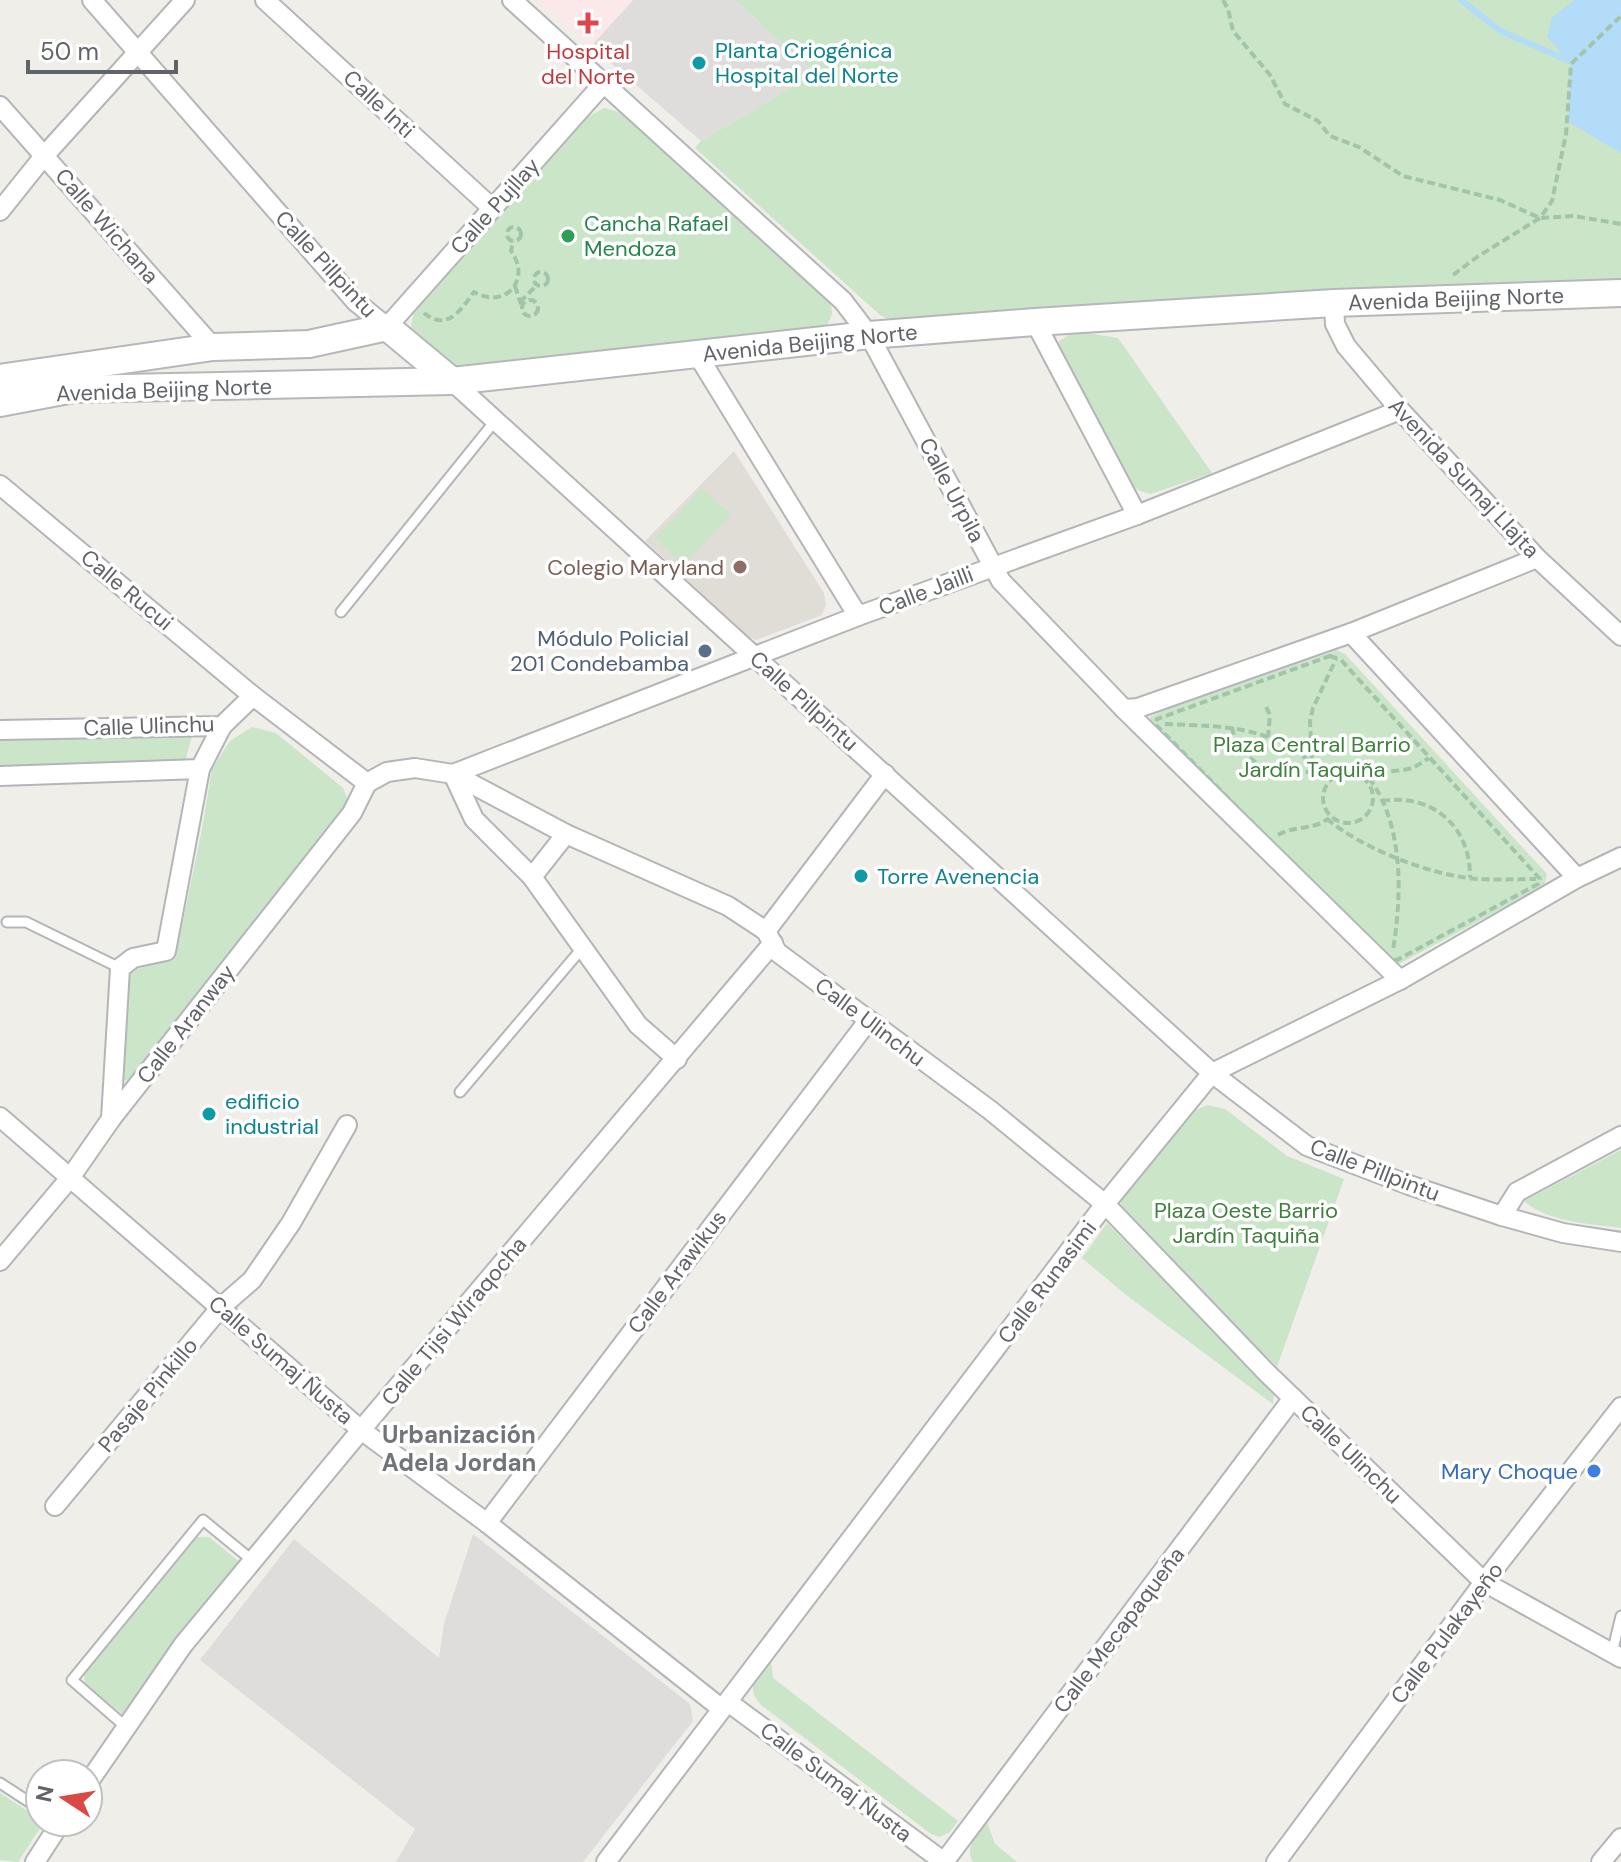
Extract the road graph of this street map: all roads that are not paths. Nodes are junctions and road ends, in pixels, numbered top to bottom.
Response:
1 (92, 0) edge
2 (185, 0) edge
3 (265, 0) edge
4 (512, 0) edge
5 (138, 53) junction
6 (603, 84) junction
7 (0, 106) edge
8 (44, 156) junction
9 (492, 208) junction
10 (0, 211) edge
11 (1621, 293) edge
12 (1334, 303) junction
13 (1035, 322) junction
14 (387, 327) junction
15 (869, 335) junction
16 (213, 347) junction
17 (697, 354) junction
18 (452, 381) junction
19 (3, 391) edge
20 (1400, 410) junction
21 (495, 421) junction
22 (0, 485) edge
23 (1137, 515) junction
24 (1537, 558) junction
25 (993, 566) junction
26 (341, 612) dead end
27 (858, 616) junction
28 (1351, 633) junction
29 (1621, 636) edge
30 (754, 657) junction
31 (253, 696) junction
32 (1124, 709) junction
33 (222, 726) junction
34 (0, 730) edge
35 (200, 769) junction
36 (453, 774) junction
37 (885, 774) junction
38 (0, 776) edge
39 (367, 783) junction
40 (566, 834) junction
41 (1621, 857) edge
42 (532, 877) junction
43 (1577, 878) junction
44 (7, 922) dead end
45 (770, 937) junction
46 (584, 946) junction
47 (120, 968) junction
48 (1400, 980) junction
49 (868, 1021) junction
50 (677, 1059) junction
51 (1212, 1073) junction
52 (460, 1092) dead end
53 (0, 1117) edge
54 (111, 1119) junction
55 (347, 1125) dead end
56 (1621, 1136) edge
57 (70, 1178) junction
58 (1105, 1204) junction
59 (1502, 1216) junction
60 (1621, 1242) edge
61 (0, 1261) edge
62 (221, 1307) junction
63 (1293, 1398) junction
64 (1621, 1407) edge
65 (361, 1430) junction
66 (55, 1506) dead end
67 (487, 1523) junction
68 (253, 1561) junction
69 (1484, 1582) junction
70 (1621, 1616) edge
71 (1616, 1656) edge
72 (725, 1705) junction
73 (126, 1727) junction
74 (104, 1759) edge
75 (0, 1783) edge
76 (24, 1799) edge
77 (51, 1838) edge
78 (1621, 1838) edge
79 (35, 1862) edge
80 (606, 1862) edge
81 (944, 1862) edge
82 (1276, 1862) edge
83 (1601, 1862) edge

1 - 5 street, Calle Pillpintu
2 - 5 street
3 - 9 street, Calle Inti
4 - 6 street, Calle Urpila
5 - 8 street
5 - 14 street, Calle Pillpintu
6 - 9 street, Calle Pujllay
6 - 15 street, Calle Urpila
7 - 8 street, Calle Wichana
8 - 10 street
8 - 16 street, Calle Wichana
9 - 14 street, Calle Pujllay
11 - 12 street, Avenida Beijing Norte
12 - 13 street, Avenida Beijing Norte
12 - 20 street, Avenida Sumaj Llajta
13 - 15 street, Avenida Beijing Norte
13 - 23 street
14 - 16 street, Avenida Beijing Norte
14 - 18 street, Calle Pillpintu
15 - 17 street, Avenida Beijing Norte
15 - 25 street, Calle Urpila
16 - 19 street, Avenida Beijing Norte
17 - 18 street, Avenida Beijing Norte
17 - 27 street
18 - 19 street, Avenida Beijing Norte
18 - 21 street, Calle Pillpintu
20 - 23 street, Calle Jailli
20 - 24 street, Avenida Sumaj Llajta
21 - 26 lane
21 - 30 street, Calle Pillpintu
22 - 31 street, Calle Rucui
23 - 25 street, Calle Jailli
24 - 28 street
24 - 29 street, Avenida Sumaj Llajta
25 - 27 street, Calle Jailli
25 - 32 street, Calle Urpila
27 - 30 street, Calle Jailli
28 - 32 street
28 - 43 street
30 - 36 street, Calle Jailli
30 - 37 street, Calle Pillpintu
31 - 33 street, Calle Ulinchu
31 - 39 street
32 - 48 street, Calle Urpila
33 - 34 street, Calle Ulinchu
33 - 35 street
35 - 38 street
35 - 47 street
36 - 39 street, Calle Ulinchu
36 - 40 street, Calle Ulinchu
36 - 42 street
37 - 45 street, Calle Tijsi Wiraqocha
37 - 51 street, Calle Pillpintu
39 - 54 street, Calle Aranway
40 - 42 street
40 - 45 street, Calle Ulinchu
41 - 43 street, Calle Runasimi
42 - 46 street
43 - 48 street, Calle Runasimi
44 - 47 lane
45 - 49 street, Calle Ulinchu
45 - 50 street, Calle Tijsi Wiraqocha
46 - 50 street
46 - 52 lane
47 - 54 street
48 - 51 street, Calle Runasimi
49 - 58 street, Calle Ulinchu
49 - 67 street, Calle Arawikus
50 - 65 street, Calle Tijsi Wiraqocha
51 - 58 street, Calle Runasimi
51 - 59 street, Calle Pillpintu
53 - 57 street, Calle Sumaj Ñusta
54 - 57 street, Calle Aranway
55 - 62 street, Pasaje Pinkillo
56 - 59 street
57 - 61 street, Calle Aranway
57 - 62 street, Calle Sumaj Ñusta
58 - 63 street, Calle Ulinchu
58 - 72 street, Calle Runasimi
59 - 60 street, Calle Pillpintu
62 - 65 street, Calle Sumaj Ñusta
62 - 66 street, Pasaje Pinkillo
63 - 69 street, Calle Ulinchu
63 - 81 street, Calle Mecapaqueña
64 - 69 street, Calle Pulakayeño
65 - 67 street, Calle Sumaj Ñusta
65 - 68 street, Calle Tijsi Wiraqocha
67 - 72 street, Calle Sumaj Ñusta
68 - 73 street, Calle Tijsi Wiraqocha
68 - 73 lane
69 - 71 street, Calle Ulinchu
69 - 82 street, Calle Pulakayeño
70 - 71 lane
72 - 80 street, Calle Runasimi
72 - 81 street, Calle Sumaj Ñusta
73 - 74 street, Calle Tijsi Wiraqocha
75 - 76 lane
77 - 79 street
78 - 83 street

